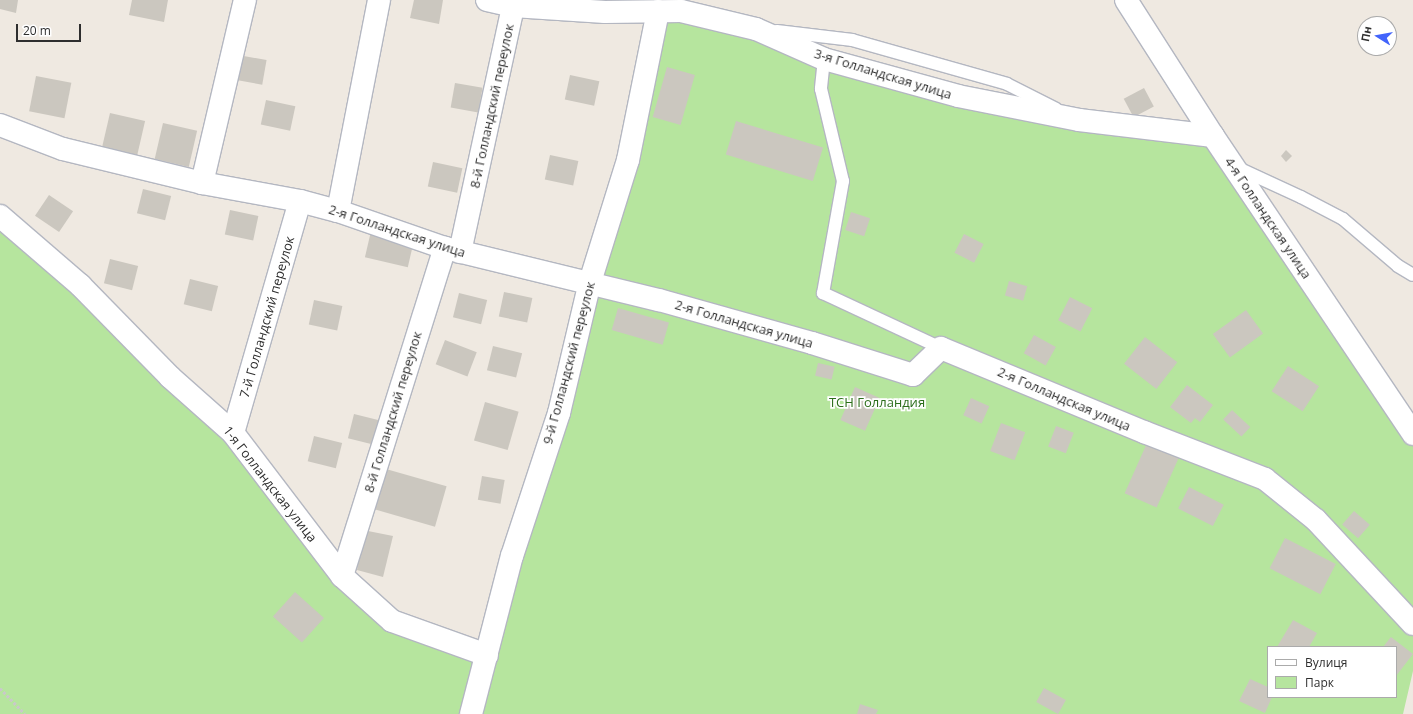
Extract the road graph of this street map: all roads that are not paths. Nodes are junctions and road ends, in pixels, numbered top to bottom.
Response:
1 (245, 0) edge
2 (379, 0) edge
3 (487, 0) edge
4 (1126, 0) edge
5 (513, 6) junction
6 (658, 10) junction
7 (756, 29) junction
8 (824, 59) junction
9 (1079, 120) junction
10 (0, 125) edge
11 (1213, 136) junction
12 (1233, 166) junction
13 (202, 183) junction
14 (300, 201) junction
15 (338, 211) junction
16 (0, 216) edge
17 (453, 250) junction
18 (1413, 275) edge
19 (590, 282) junction
20 (941, 348) junction
21 (233, 433) junction
22 (1413, 434) edge
23 (342, 576) junction
24 (1413, 624) edge
25 (487, 655) junction
26 (471, 714) edge

1 - 13 street
2 - 15 street
3 - 5 street, 3-я Голландская улица
4 - 11 street, 4-я Голландская улица
5 - 6 street, 3-я Голландская улица
5 - 17 street, 8-й Голландский переулок
6 - 7 street, 3-я Голландская улица
6 - 19 street, 9-й Голландский переулок
7 - 8 street, 3-я Голландская улица
7 - 9 lane
8 - 9 street, 3-я Голландская улица
8 - 20 lane
9 - 11 street, 3-я Голландская улица
10 - 13 street, 2-я Голландская улица
11 - 12 street, 4-я Голландская улица
12 - 18 lane
12 - 22 street, 4-я Голландская улица
13 - 14 street, 2-я Голландская улица
14 - 15 street, 2-я Голландская улица
14 - 21 street, 7-й Голландский переулок
15 - 17 street, 2-я Голландская улица
16 - 21 street, 1-я Голландская улица
17 - 19 street, 2-я Голландская улица
17 - 23 street, 8-й Голландский переулок
19 - 20 street, 2-я Голландская улица
19 - 25 street, 9-й Голландский переулок
20 - 24 street, 2-я Голландская улица
21 - 23 street, 1-я Голландская улица
23 - 25 street, 1-я Голландская улица
25 - 26 street, 9-й Голландский переулок

